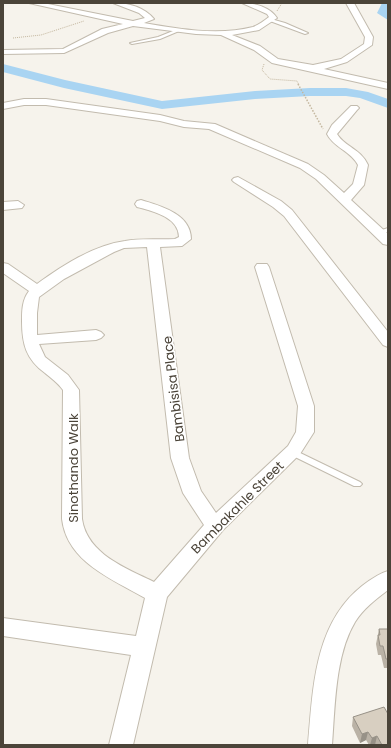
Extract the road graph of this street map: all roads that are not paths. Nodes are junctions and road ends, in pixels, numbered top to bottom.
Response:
1 (33, 3) edge
2 (117, 3) edge
3 (246, 3) edge
4 (350, 3) edge
5 (271, 20) junction
6 (137, 24) junction
7 (178, 30) junction
8 (220, 33) junction
9 (306, 34) dead end
10 (132, 43) dead end
11 (3, 52) edge
12 (310, 68) junction
13 (388, 86) edge
14 (3, 106) edge
15 (354, 108) dead end
16 (238, 180) dead end
17 (344, 200) junction
18 (141, 204) dead end
19 (18, 205) dead end
20 (3, 206) edge
21 (383, 231) edge
22 (388, 241) edge
23 (154, 244) junction
24 (3, 267) edge
25 (262, 267) dead end
26 (37, 291) junction
27 (96, 335) dead end
28 (30, 340) junction
29 (388, 342) edge
30 (292, 452) junction
31 (357, 484) dead end
32 (216, 525) junction
33 (386, 583) edge
34 (157, 594) junction
35 (3, 627) edge
36 (144, 647) junction
37 (121, 745) edge
38 (320, 745) edge

1 - 6 street
2 - 6 street
3 - 5 street
4 - 12 street
5 - 8 street
5 - 9 lane
6 - 7 street
6 - 11 street
7 - 8 street
7 - 10 lane
8 - 12 street
12 - 13 street
14 - 17 street
15 - 17 street
16 - 29 street
17 - 21 street
18 - 23 street
19 - 20 street
21 - 22 street
23 - 26 street
23 - 32 street, Bambisisa Place
24 - 26 street
25 - 30 street, Bambakahle Street
26 - 28 street, Sinothando Walk
27 - 28 street
28 - 34 street, Sinothando Walk
30 - 31 lane
30 - 32 street, Bambakahle Street
32 - 34 street, Bambakahle Street
33 - 38 street
34 - 36 street, Bambakahle Street
35 - 36 street
36 - 37 street, Bambakahle Street

